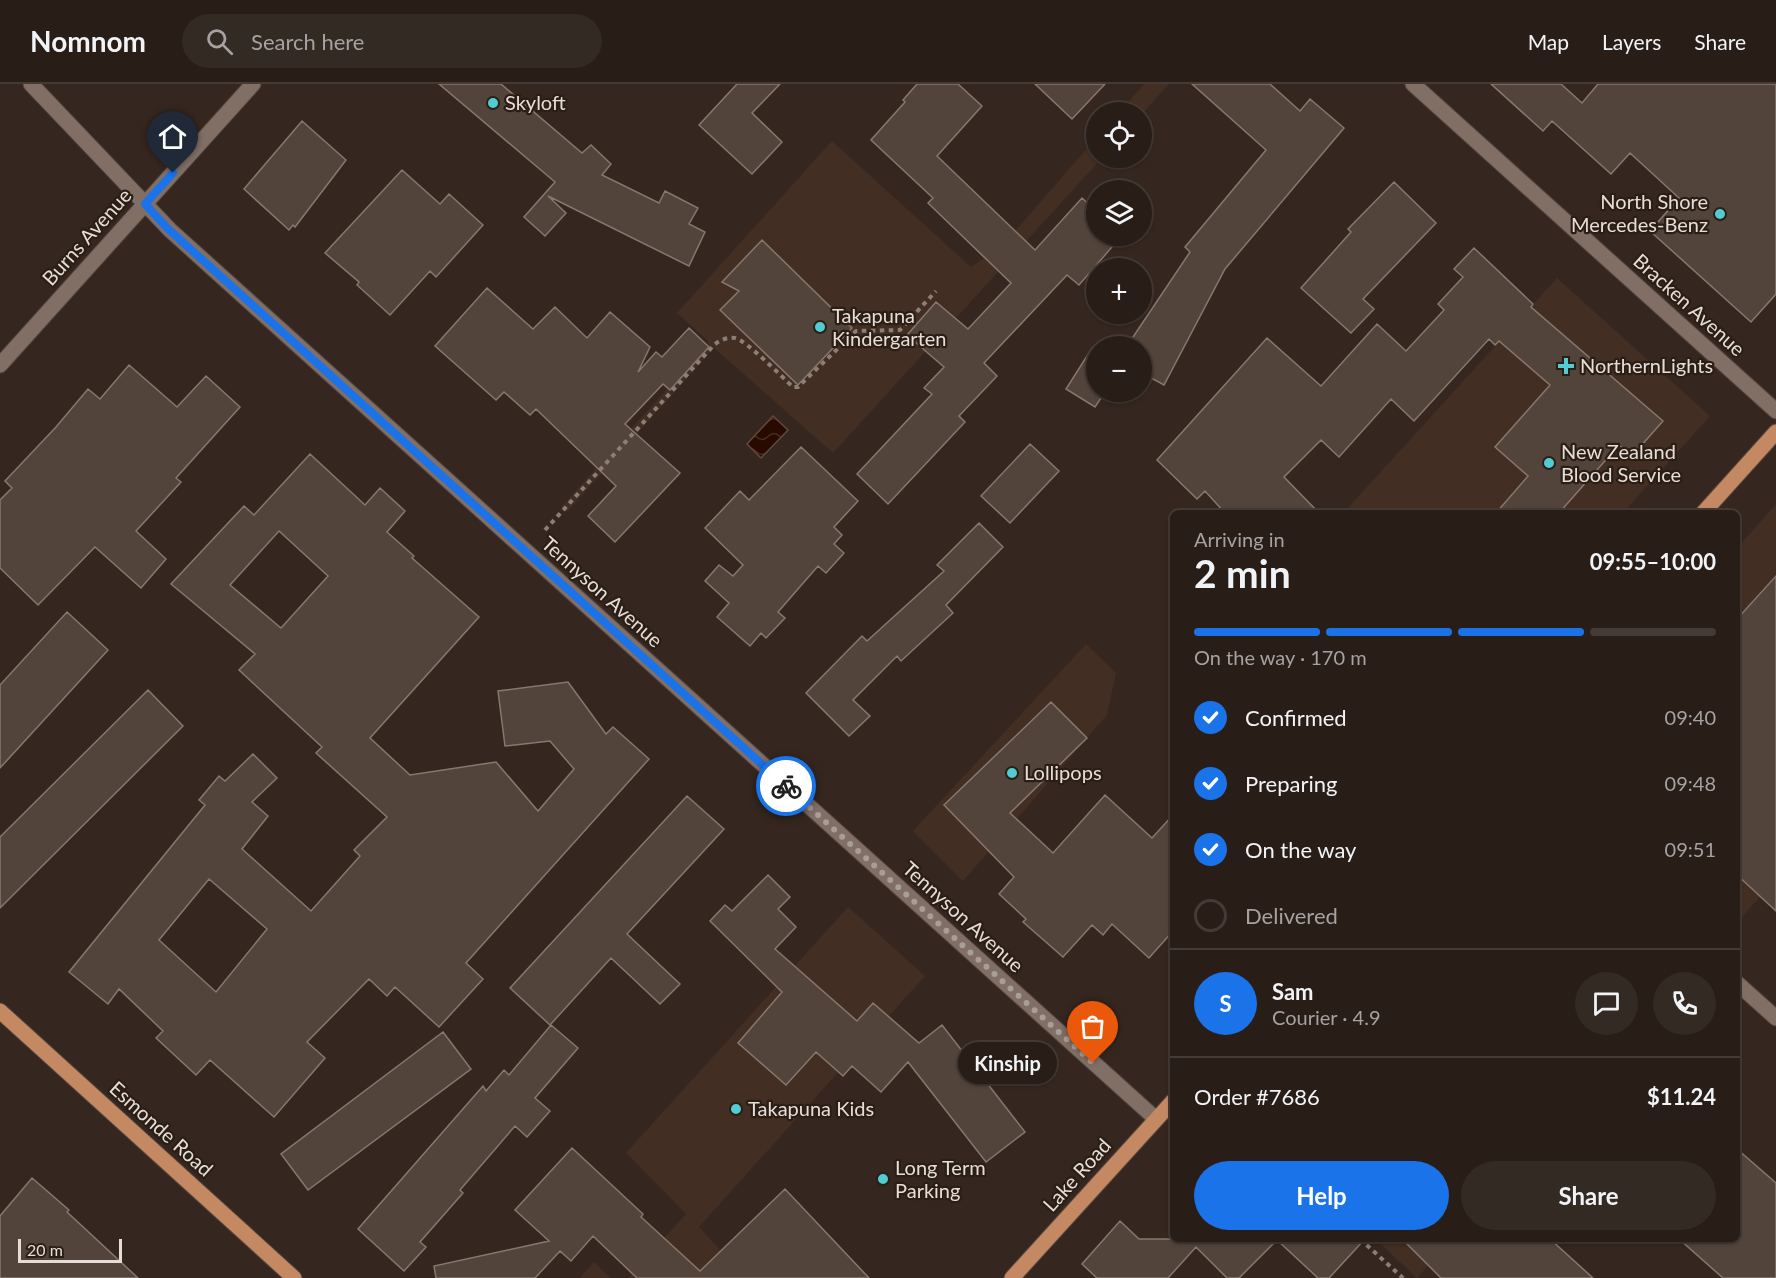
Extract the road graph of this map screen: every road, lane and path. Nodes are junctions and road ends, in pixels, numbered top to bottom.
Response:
1 (31, 84) edge
2 (253, 84) edge
3 (1413, 84) edge
4 (145, 204) junction
5 (936, 291) dead end
6 (0, 365) edge
7 (1776, 411) edge
8 (1776, 432) edge
9 (1706, 510) edge
10 (544, 530) dead end
11 (1740, 986) edge
12 (0, 1011) edge
13 (1776, 1018) edge
14 (1170, 1104) edge
15 (1156, 1119) junction
16 (1363, 1242) edge
17 (294, 1278) edge
18 (1012, 1278) edge
19 (1403, 1278) edge

1 - 4 street, Tennyson Avenue
2 - 4 street, Burns Avenue
3 - 7 street, Bracken Avenue
4 - 6 street, Burns Avenue
4 - 15 street, Tennyson Avenue
5 - 10 path
8 - 9 main road
11 - 13 street
12 - 17 main road, Esmonde Road
14 - 15 main road, Lake Road
15 - 18 main road, Lake Road
16 - 19 path

